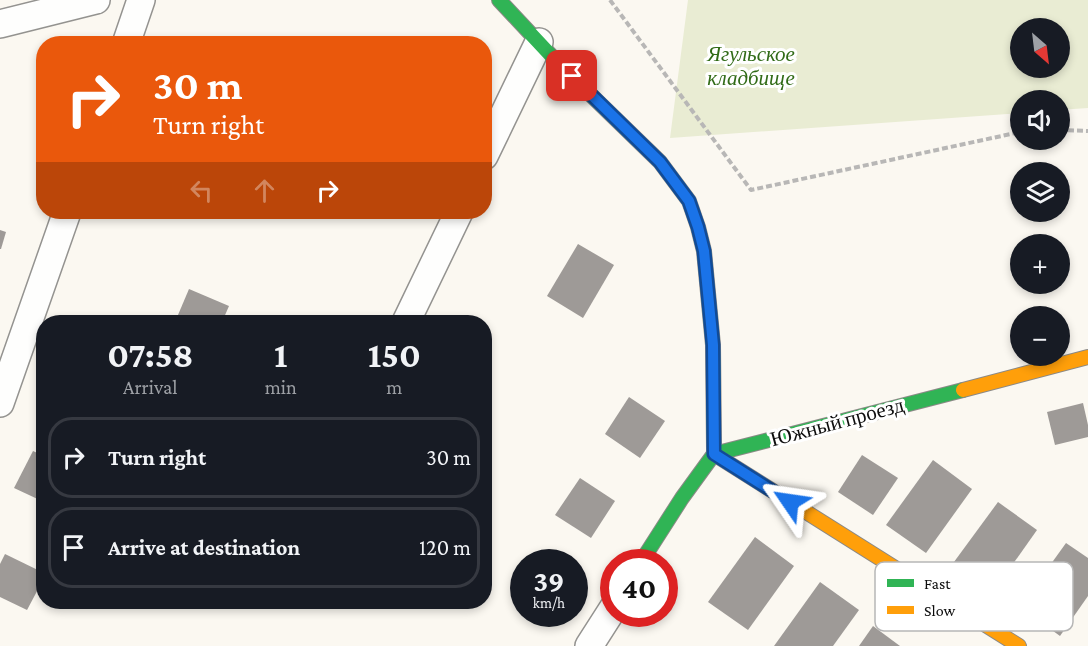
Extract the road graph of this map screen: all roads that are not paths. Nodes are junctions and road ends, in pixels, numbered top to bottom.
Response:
1 (96, 0) edge
2 (141, 0) edge
3 (498, 0) edge
4 (0, 24) edge
5 (129, 36) edge
6 (538, 42) junction
7 (492, 139) edge
8 (65, 219) edge
9 (456, 219) edge
10 (409, 315) edge
11 (1088, 357) edge
12 (0, 403) edge
13 (714, 454) junction
14 (649, 549) edge
15 (886, 562) edge
16 (601, 627) edge
17 (995, 631) edge
18 (589, 646) edge
19 (1019, 646) edge

1 - 4 street
2 - 5 street
3 - 6 street
6 - 7 street
6 - 13 street
8 - 12 street
9 - 10 street
11 - 13 street, Южный проезд
13 - 14 street
13 - 15 street
16 - 18 street
17 - 19 street

